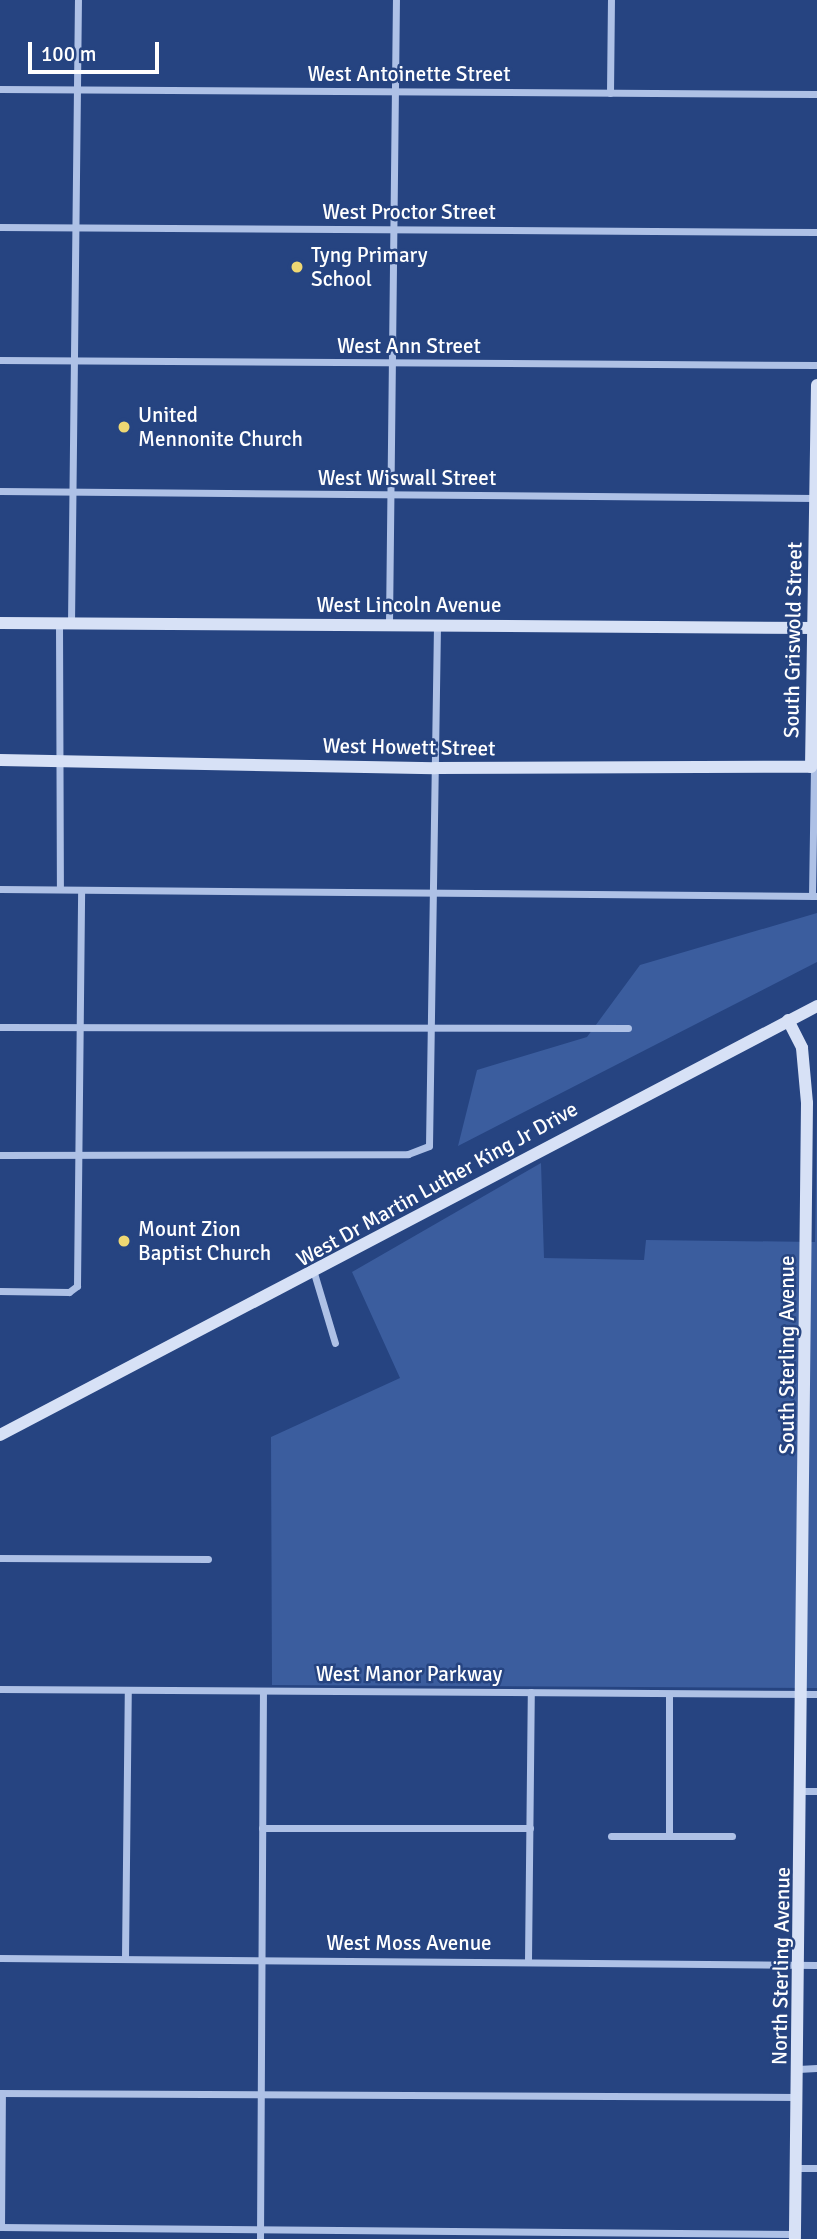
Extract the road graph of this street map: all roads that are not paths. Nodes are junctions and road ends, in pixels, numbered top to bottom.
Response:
1 (78, 0) edge
2 (396, 0) edge
3 (611, 0) edge
4 (0, 89) edge
5 (76, 90) junction
6 (396, 92) junction
7 (610, 93) junction
8 (817, 94) edge
9 (0, 227) edge
10 (76, 228) junction
11 (393, 230) junction
12 (817, 232) edge
13 (0, 360) edge
14 (74, 360) junction
15 (393, 363) junction
16 (817, 365) edge
17 (817, 386) edge
18 (0, 491) edge
19 (73, 493) junction
20 (391, 496) junction
21 (814, 498) junction
22 (0, 623) edge
23 (389, 623) junction
24 (437, 623) junction
25 (65, 624) junction
26 (814, 628) edge
27 (0, 760) edge
28 (60, 761) junction
29 (814, 767) edge
30 (435, 768) junction
31 (0, 889) edge
32 (60, 890) junction
33 (81, 890) junction
34 (815, 896) edge
35 (435, 897) junction
36 (817, 1006) edge
37 (788, 1020) junction
38 (0, 1027) edge
39 (81, 1028) junction
40 (628, 1028) dead end
41 (433, 1031) junction
42 (812, 1103) edge
43 (0, 1155) edge
44 (78, 1156) junction
45 (314, 1273) junction
46 (0, 1291) edge
47 (335, 1343) dead end
48 (0, 1435) edge
49 (0, 1558) edge
50 (208, 1559) dead end
51 (0, 1689) edge
52 (128, 1690) junction
53 (263, 1691) junction
54 (531, 1692) junction
55 (669, 1694) junction
56 (811, 1694) edge
57 (803, 1791) junction
58 (817, 1791) edge
59 (262, 1828) junction
60 (530, 1828) junction
61 (611, 1836) dead end
62 (669, 1836) junction
63 (732, 1836) dead end
64 (0, 1958) edge
65 (125, 1958) junction
66 (261, 1959) junction
67 (528, 1961) junction
68 (801, 1964) junction
69 (817, 1965) edge
70 (817, 2068) edge
71 (799, 2069) junction
72 (1, 2093) edge
73 (260, 2094) junction
74 (797, 2097) junction
75 (798, 2168) junction
76 (817, 2168) edge
77 (0, 2227) edge
78 (260, 2227) junction
79 (400, 2228) junction
80 (795, 2237) edge
81 (260, 2239) edge
82 (400, 2239) edge

1 - 5 street
2 - 6 street
3 - 7 street
4 - 5 street, West Antoinette Street
5 - 6 street, West Antoinette Street
5 - 10 street
6 - 7 street, West Antoinette Street
6 - 11 street
7 - 8 street, West Antoinette Street
9 - 10 street, West Proctor Street
10 - 11 street, West Proctor Street
10 - 14 street
11 - 12 street, West Proctor Street
11 - 15 street
13 - 14 street, West Ann Street
14 - 15 street, West Ann Street
14 - 19 street
15 - 16 street, West Ann Street
15 - 20 street
17 - 21 main road, South Griswold Street
18 - 19 street, West Wiswall Street
19 - 20 street, West Wiswall Street
19 - 25 street
20 - 21 street, West Wiswall Street
20 - 23 street
21 - 26 main road, South Griswold Street
22 - 25 main road, West Lincoln Avenue
23 - 24 main road, West Lincoln Avenue
23 - 25 main road, West Lincoln Avenue
24 - 26 main road, West Lincoln Avenue
24 - 30 street
25 - 28 street
26 - 29 main road, South Griswold Street
27 - 28 main road, West Howett Street
28 - 30 main road, West Howett Street
28 - 32 street
29 - 30 main road, West Howett Street
29 - 34 street, South Griswold Street
30 - 35 street
31 - 32 street
32 - 33 street
33 - 35 street
33 - 39 street
34 - 35 street
35 - 41 street
36 - 37 main road, West Dr Martin Luther King Jr Drive
37 - 42 main road, South Sterling Avenue
37 - 45 main road, West Dr Martin Luther King Jr Drive
38 - 39 street
39 - 41 street
39 - 44 street
40 - 41 street
41 - 44 street
42 - 56 main road, South Sterling Avenue
43 - 44 street
44 - 46 street
45 - 47 street
45 - 48 main road, West Dr Martin Luther King Jr Drive
49 - 50 street
51 - 52 street, West Manor Parkway
52 - 53 street, West Manor Parkway
52 - 65 street
53 - 54 street, West Manor Parkway
53 - 59 street
54 - 55 street, West Manor Parkway
54 - 60 street
55 - 56 street, West Manor Parkway
55 - 62 street
56 - 57 main road, North Sterling Avenue
57 - 58 street
57 - 68 main road, North Sterling Avenue
59 - 60 street
59 - 66 street
60 - 67 street
61 - 62 street
62 - 63 street
64 - 65 street, West Moss Avenue
65 - 66 street, West Moss Avenue
66 - 67 street, West Moss Avenue
66 - 73 street
67 - 68 street, West Moss Avenue
68 - 69 street, West Moss Avenue
68 - 71 main road, North Sterling Avenue
70 - 71 street
71 - 74 main road, North Sterling Avenue
72 - 73 street
72 - 77 street
73 - 74 street
73 - 78 street
74 - 75 main road, North Sterling Avenue
75 - 76 street
75 - 80 main road, North Sterling Avenue
77 - 78 street
78 - 79 street
78 - 81 street
79 - 80 street
79 - 82 street

